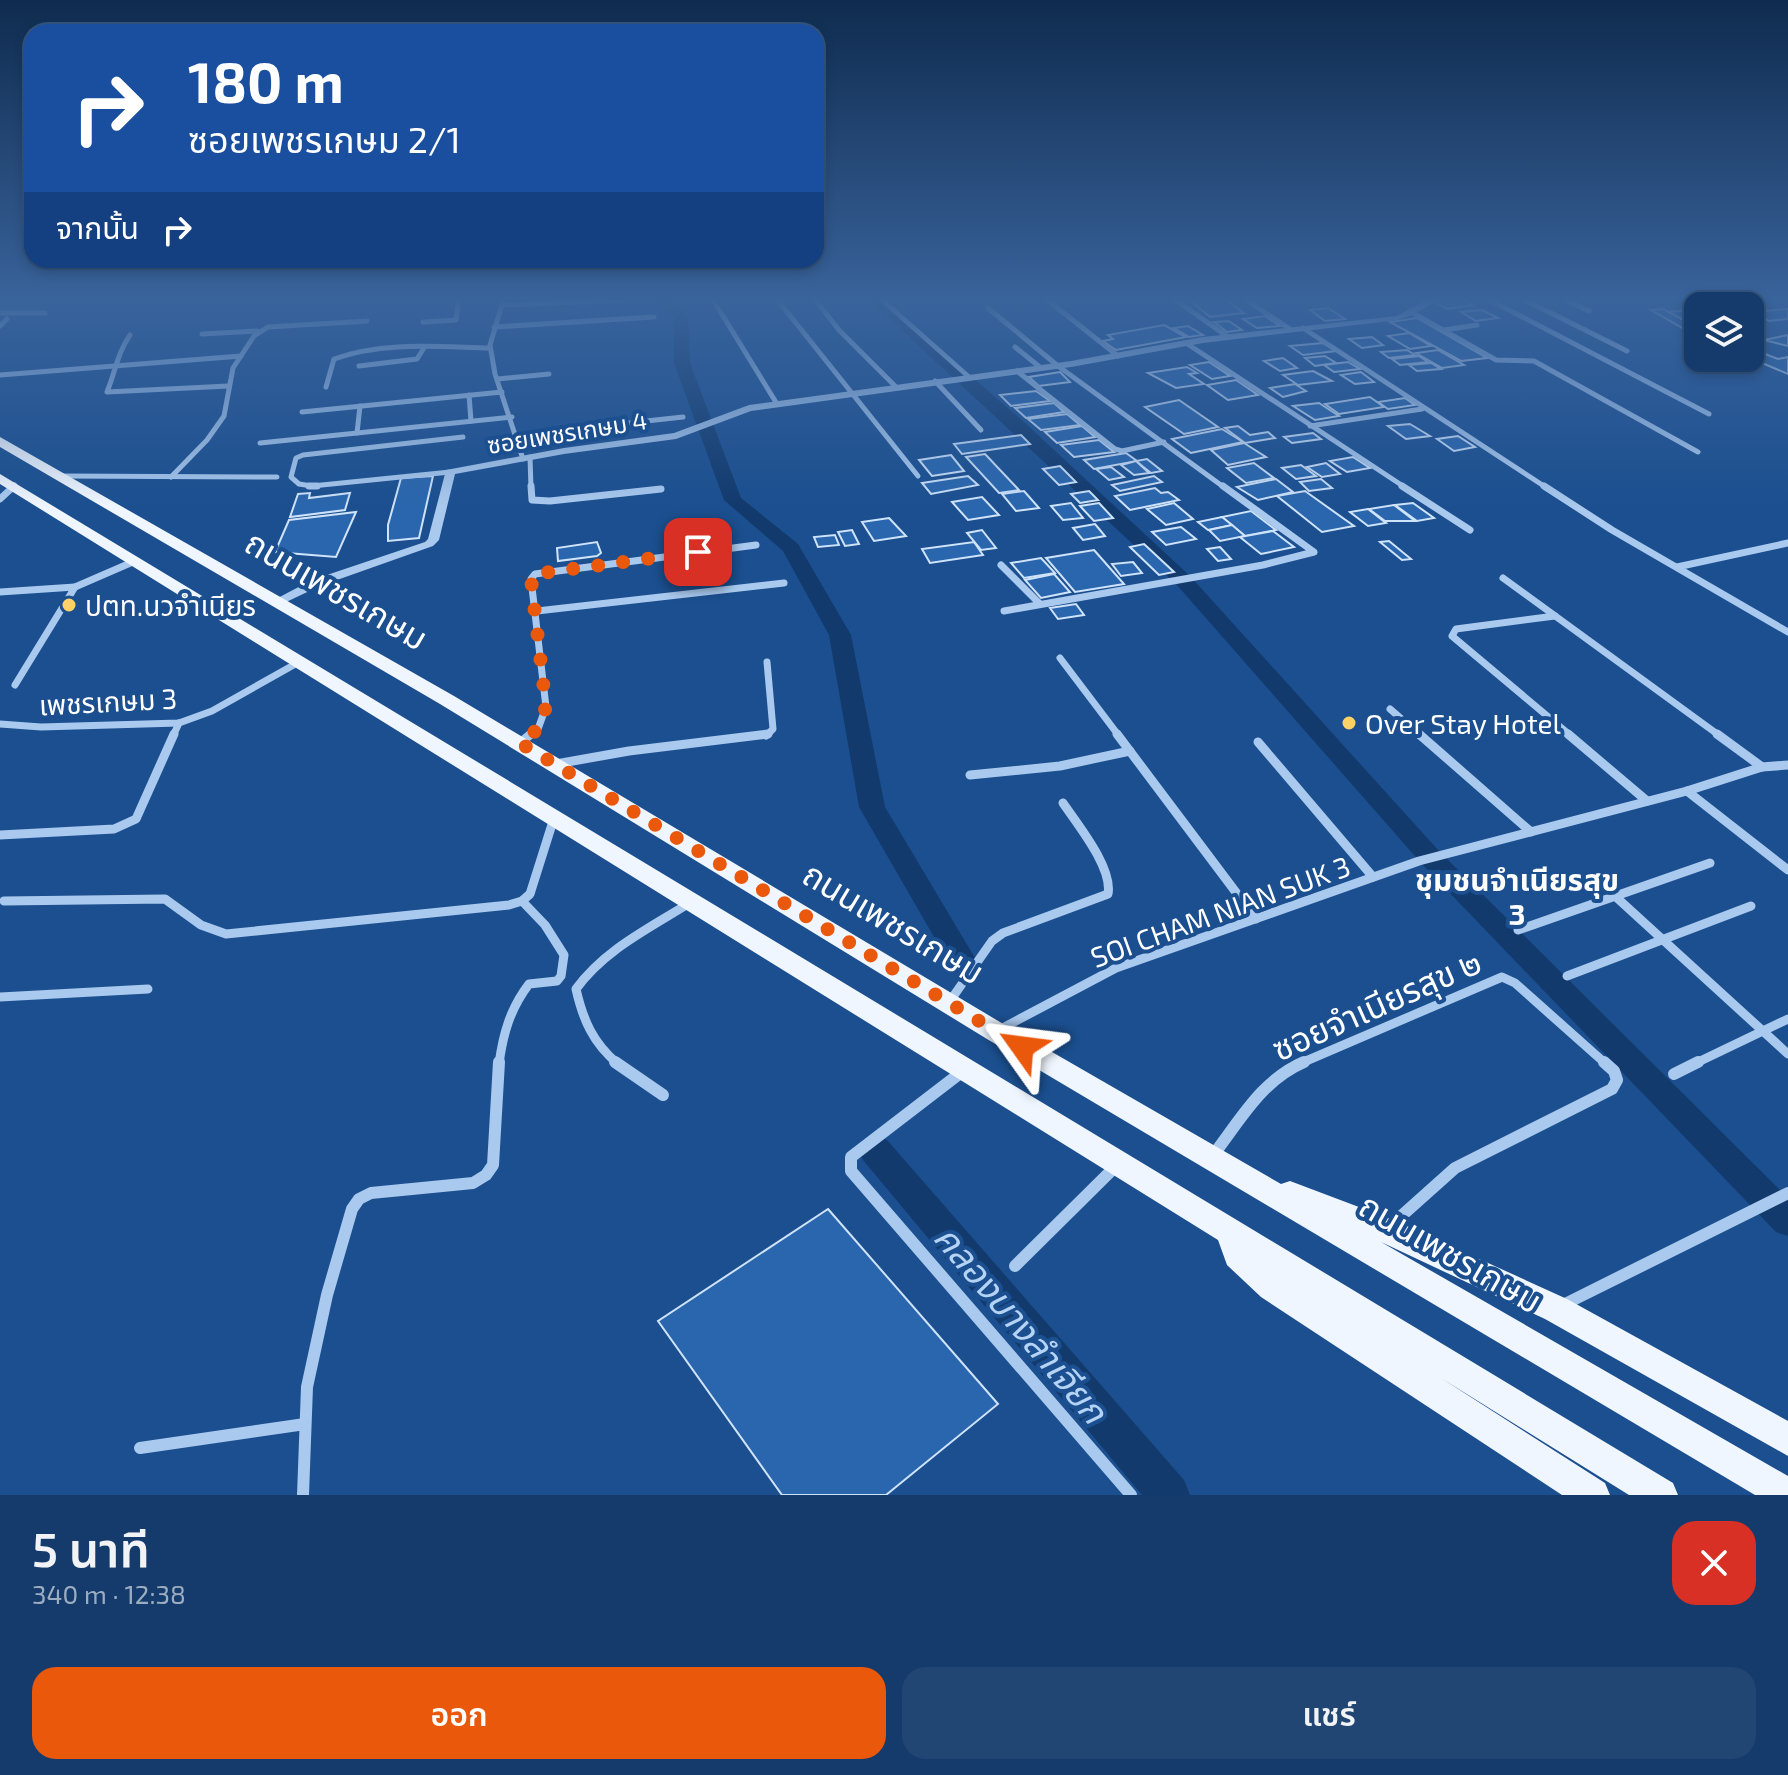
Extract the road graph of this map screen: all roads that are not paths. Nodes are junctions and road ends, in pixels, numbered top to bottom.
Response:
1 (85, 368) edge
2 (117, 368) edge
3 (236, 368) edge
4 (331, 368) edge
5 (495, 368) edge
6 (755, 368) edge
7 (831, 368) edge
8 (877, 368) edge
9 (954, 368) edge
10 (1041, 368) edge
11 (1060, 368) edge
12 (1223, 368) edge
13 (1362, 368) edge
14 (1546, 368) edge
15 (1620, 368) edge
16 (1017, 371) junction
17 (549, 374) dead end
18 (0, 375) edge
19 (964, 377) junction
20 (498, 379) junction
21 (935, 381) junction
22 (228, 386) junction
23 (326, 387) dead end
24 (896, 387) junction
25 (502, 392) junction
26 (851, 393) junction
27 (469, 395) junction
28 (777, 404) junction
29 (360, 406) junction
30 (1423, 409) junction
31 (302, 412) dead end
32 (1709, 414) dead end
33 (512, 417) junction
34 (683, 417) dead end
35 (471, 421) junction
36 (1310, 426) junction
37 (981, 430) dead end
38 (357, 433) junction
39 (519, 435) junction
40 (463, 437) dead end
41 (0, 441) edge
42 (1164, 442) junction
43 (260, 443) dead end
44 (1698, 452) dead end
45 (526, 458) junction
46 (450, 472) junction
47 (63, 476) junction
48 (918, 476) dead end
49 (171, 477) junction
50 (277, 477) dead end
51 (5, 488) edge
52 (661, 489) dead end
53 (1470, 530) dead end
54 (1788, 543) edge
55 (756, 545) dead end
56 (135, 561) junction
57 (1001, 565) dead end
58 (1676, 567) junction
59 (1503, 578) dead end
60 (784, 583) dead end
61 (75, 587) junction
62 (0, 592) edge
63 (278, 601) junction
64 (1040, 604) junction
65 (537, 611) junction
66 (1004, 611) dead end
67 (1555, 616) junction
68 (1788, 632) edge
69 (1060, 658) dead end
70 (300, 661) junction
71 (767, 662) dead end
72 (15, 685) dead end
73 (1390, 709) dead end
74 (179, 723) junction
75 (0, 724) edge
76 (1258, 742) dead end
77 (520, 743) junction
78 (1130, 751) junction
79 (555, 765) junction
80 (1788, 765) edge
81 (1762, 767) junction
82 (970, 775) dead end
83 (1687, 791) junction
84 (1647, 801) junction
85 (1063, 803) dead end
86 (554, 817) junction
87 (1531, 832) junction
88 (0, 835) edge
89 (1710, 863) dead end
90 (1788, 870) edge
91 (1373, 877) junction
92 (1616, 897) junction
93 (4, 901) dead end
94 (522, 901) junction
95 (692, 902) junction
96 (1751, 906) dead end
97 (1256, 919) junction
98 (1518, 930) dead end
99 (1659, 939) junction
100 (1567, 976) dead end
101 (148, 989) dead end
102 (0, 997) edge
103 (949, 1003) junction
104 (1788, 1019) edge
105 (996, 1032) junction
106 (1761, 1032) junction
107 (1788, 1054) edge
108 (965, 1069) junction
109 (1674, 1074) dead end
110 (663, 1095) dead end
111 (1120, 1162) junction
112 (1221, 1164) junction
113 (1783, 1195) edge
114 (1229, 1229) junction
115 (1386, 1230) junction
116 (1015, 1266) dead end
117 (1556, 1309) junction
118 (305, 1424) junction
119 (1788, 1439) edge
120 (140, 1448) dead end
121 (303, 1495) edge
122 (1131, 1495) edge
123 (1593, 1495) edge
124 (1661, 1495) edge
125 (1788, 1495) edge

1 - 18 street
2 - 22 street
3 - 22 street
4 - 23 street
5 - 20 street
6 - 28 street
7 - 26 street
8 - 24 street
9 - 19 street
10 - 16 street, ซอยเพชรเกษม 4
11 - 42 street
12 - 36 street
13 - 30 street
14 - 44 street
15 - 32 street
16 - 19 street, ซอยเพชรเกษม 4
16 - 42 street
17 - 20 street
19 - 21 street, ซอยเพชรเกษม 4
20 - 25 street
21 - 24 street, ซอยเพชรเกษม 4
21 - 37 street
22 - 49 street
24 - 26 street, ซอยเพชรเกษม 4
25 - 27 street
25 - 33 street
26 - 28 street, ซอยเพชรเกษม 4
26 - 48 street
27 - 29 street
27 - 35 street
28 - 45 street, ซอยเพชรเกษม 4
29 - 31 street
29 - 38 street
30 - 36 street
30 - 58 street
33 - 35 street
33 - 39 street
34 - 39 street
35 - 38 street
36 - 53 street
38 - 43 street
39 - 45 street
40 - 46 street
41 - 47 main road, ถนนเพชรเกษม
42 - 64 street
45 - 46 street, ซอยเพชรเกษม 4
45 - 52 street
46 - 63 street, ซอยเพชรเกษม 4
47 - 49 street
47 - 63 main road, ถนนเพชรเกษม
49 - 50 street
51 - 56 main road
54 - 58 street
55 - 65 street
56 - 61 street
56 - 70 main road
57 - 64 street
58 - 68 street
59 - 67 street
60 - 65 street
61 - 62 street
61 - 72 street
63 - 77 main road, ถนนเพชรเกษม
64 - 66 street
65 - 77 street
67 - 81 street
67 - 84 street
69 - 78 street
70 - 74 street, เพชรเกษม 3
70 - 86 main road
71 - 79 street
73 - 87 street
74 - 75 street, เพชรเกษม 3
74 - 88 street
76 - 91 street
77 - 79 main road, ถนนเพชรเกษม
78 - 82 street
78 - 97 street
79 - 103 main road, ถนนเพชรเกษม
80 - 81 street, SOI CHAM NIAN SUK 3
81 - 83 street, SOI CHAM NIAN SUK 3
83 - 84 street, SOI CHAM NIAN SUK 3
83 - 90 street
84 - 87 street, SOI CHAM NIAN SUK 3
85 - 103 street
86 - 94 street
86 - 95 main road
87 - 91 street, SOI CHAM NIAN SUK 3
89 - 92 street
91 - 97 street, SOI CHAM NIAN SUK 3
92 - 98 street
92 - 99 street
93 - 94 street
94 - 118 street
95 - 108 main road
95 - 110 street
96 - 99 street
97 - 105 street, SOI CHAM NIAN SUK 3
99 - 100 street
99 - 106 street
101 - 102 street
103 - 105 main road, ถนนเพชรเกษม
104 - 106 street
105 - 112 main road, ถนนเพชรเกษม
106 - 107 street
106 - 109 street
108 - 111 main road
108 - 122 street
111 - 114 main road
111 - 116 street
112 - 115 main road
112 - 115 street, ซอยจำเนียรสุข ๒
112 - 125 main road, ถนนเพชรเกษม
113 - 117 street
114 - 123 main road
114 - 124 main road
115 - 117 main road
117 - 119 main road
118 - 120 street
118 - 121 street

